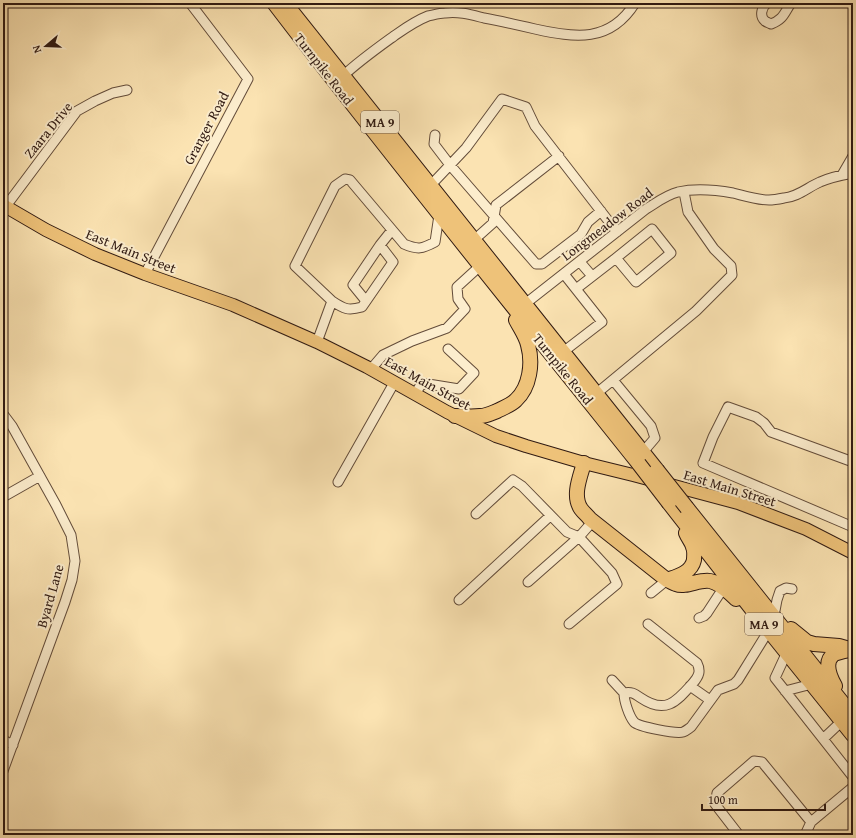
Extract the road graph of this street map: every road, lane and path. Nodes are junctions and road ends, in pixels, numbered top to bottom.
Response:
1 (190, 3) edge
2 (274, 3) edge
3 (285, 3) edge
4 (635, 3) edge
5 (767, 3) edge
6 (791, 3) edge
7 (343, 76) junction
8 (127, 90) dead end
9 (435, 135) dead end
10 (559, 156) junction
11 (853, 156) edge
12 (450, 165) junction
13 (853, 173) edge
14 (842, 175) junction
15 (431, 185) junction
16 (684, 192) junction
17 (4, 206) edge
18 (601, 211) junction
19 (439, 215) junction
20 (494, 216) junction
21 (392, 230) junction
22 (617, 232) junction
23 (474, 240) junction
24 (380, 245) junction
25 (616, 258) junction
26 (580, 262) junction
27 (480, 266) junction
28 (146, 274) junction
29 (564, 274) junction
30 (592, 276) junction
31 (576, 289) junction
32 (506, 298) junction
33 (332, 301) junction
34 (366, 301) junction
35 (525, 304) junction
36 (317, 342) junction
37 (448, 349) dead end
38 (563, 352) junction
39 (371, 369) junction
40 (613, 380) junction
41 (394, 383) junction
42 (596, 393) junction
43 (415, 394) junction
44 (3, 414) edge
45 (455, 416) junction
46 (641, 458) junction
47 (853, 462) edge
48 (584, 463) junction
49 (40, 476) junction
50 (338, 482) dead end
51 (3, 498) edge
52 (677, 507) junction
53 (476, 514) dead end
54 (550, 516) junction
55 (593, 520) junction
56 (853, 527) edge
57 (579, 537) junction
58 (853, 552) edge
59 (667, 580) junction
60 (528, 582) dead end
61 (724, 587) junction
62 (792, 589) dead end
63 (651, 593) dead end
64 (459, 600) dead end
65 (758, 617) junction
66 (699, 618) dead end
67 (773, 622) junction
68 (568, 624) dead end
69 (648, 624) dead end
70 (852, 650) edge
71 (787, 652) junction
72 (612, 680) dead end
73 (812, 684) junction
74 (690, 686) junction
75 (785, 691) junction
76 (624, 693) junction
77 (710, 700) junction
78 (848, 712) edge
79 (853, 735) edge
80 (823, 739) junction
81 (3, 740) edge
82 (13, 745) junction
83 (3, 771) edge
84 (853, 777) edge
85 (853, 787) edge
86 (812, 822) junction
87 (739, 835) edge
88 (805, 835) edge

1 - 28 street, Granger Road
2 - 19 highway, Turnpike Road / MA 9
3 - 7 highway, Turnpike Road / MA 9
4 - 7 street
5 - 6 street
7 - 15 highway, Turnpike Road / MA 9
8 - 17 street, Zaara Drive
9 - 12 street
10 - 12 street
10 - 18 street
10 - 20 street
11 - 14 street
12 - 15 street
12 - 20 street
13 - 14 street, Longmeadow Road
14 - 16 street, Longmeadow Road
15 - 23 highway, Turnpike Road / MA 9
16 - 22 street, Longmeadow Road
16 - 40 street
17 - 28 main road, East Main Street
18 - 20 street
18 - 22 street
19 - 21 street
19 - 27 highway, Turnpike Road / MA 9
20 - 23 street
21 - 24 street
21 - 33 street
22 - 26 street, Longmeadow Road
23 - 35 highway, Turnpike Road / MA 9
24 - 34 street
24 - 34 street
25 - 25 street
25 - 30 street
26 - 29 street, Longmeadow Road
26 - 30 street
27 - 32 highway, Turnpike Road / MA 9
27 - 39 street
28 - 36 main road, East Main Street
29 - 31 street
29 - 35 street, Longmeadow Road
30 - 31 street
31 - 38 street
32 - 45 highway
32 - 46 highway, Turnpike Road / MA 9
33 - 34 street
33 - 36 street
35 - 38 highway, Turnpike Road / MA 9
36 - 39 main road, East Main Street
37 - 43 street
38 - 42 highway, Turnpike Road / MA 9
39 - 41 main road, East Main Street
40 - 42 street
40 - 46 street
41 - 43 main road, East Main Street
41 - 50 street
42 - 46 highway, Turnpike Road / MA 9
43 - 45 main road, East Main Street
44 - 49 street, Byard Lane
45 - 48 main road, East Main Street
46 - 52 highway, Turnpike Road / MA 9, bridge
46 - 52 highway, Turnpike Road / MA 9, bridge
47 - 56 street
48 - 55 highway
48 - 58 main road, East Main Street
49 - 51 street
49 - 82 street, Byard Lane
52 - 59 highway
52 - 65 highway, Turnpike Road / MA 9
52 - 67 highway, Turnpike Road / MA 9
53 - 54 street
54 - 57 street
54 - 64 street
55 - 57 street
55 - 59 highway
57 - 60 street
57 - 68 street
59 - 61 highway
59 - 63 street
61 - 65 highway
61 - 66 street
62 - 67 street
65 - 67 highway, Turnpike Road / MA 9
67 - 70 highway
67 - 71 highway, Turnpike Road / MA 9
67 - 77 street
67 - 78 highway, Turnpike Road / MA 9
69 - 74 street
70 - 78 highway
71 - 73 highway, Turnpike Road / MA 9
71 - 75 street
72 - 76 street
73 - 75 street
73 - 78 highway, Turnpike Road / MA 9
74 - 76 street
74 - 77 street
75 - 80 street
76 - 77 street
78 - 79 highway, Turnpike Road / MA 9
78 - 80 street
80 - 84 street
81 - 82 street
82 - 83 street, Byard Lane
85 - 86 street
86 - 87 street
86 - 88 street

